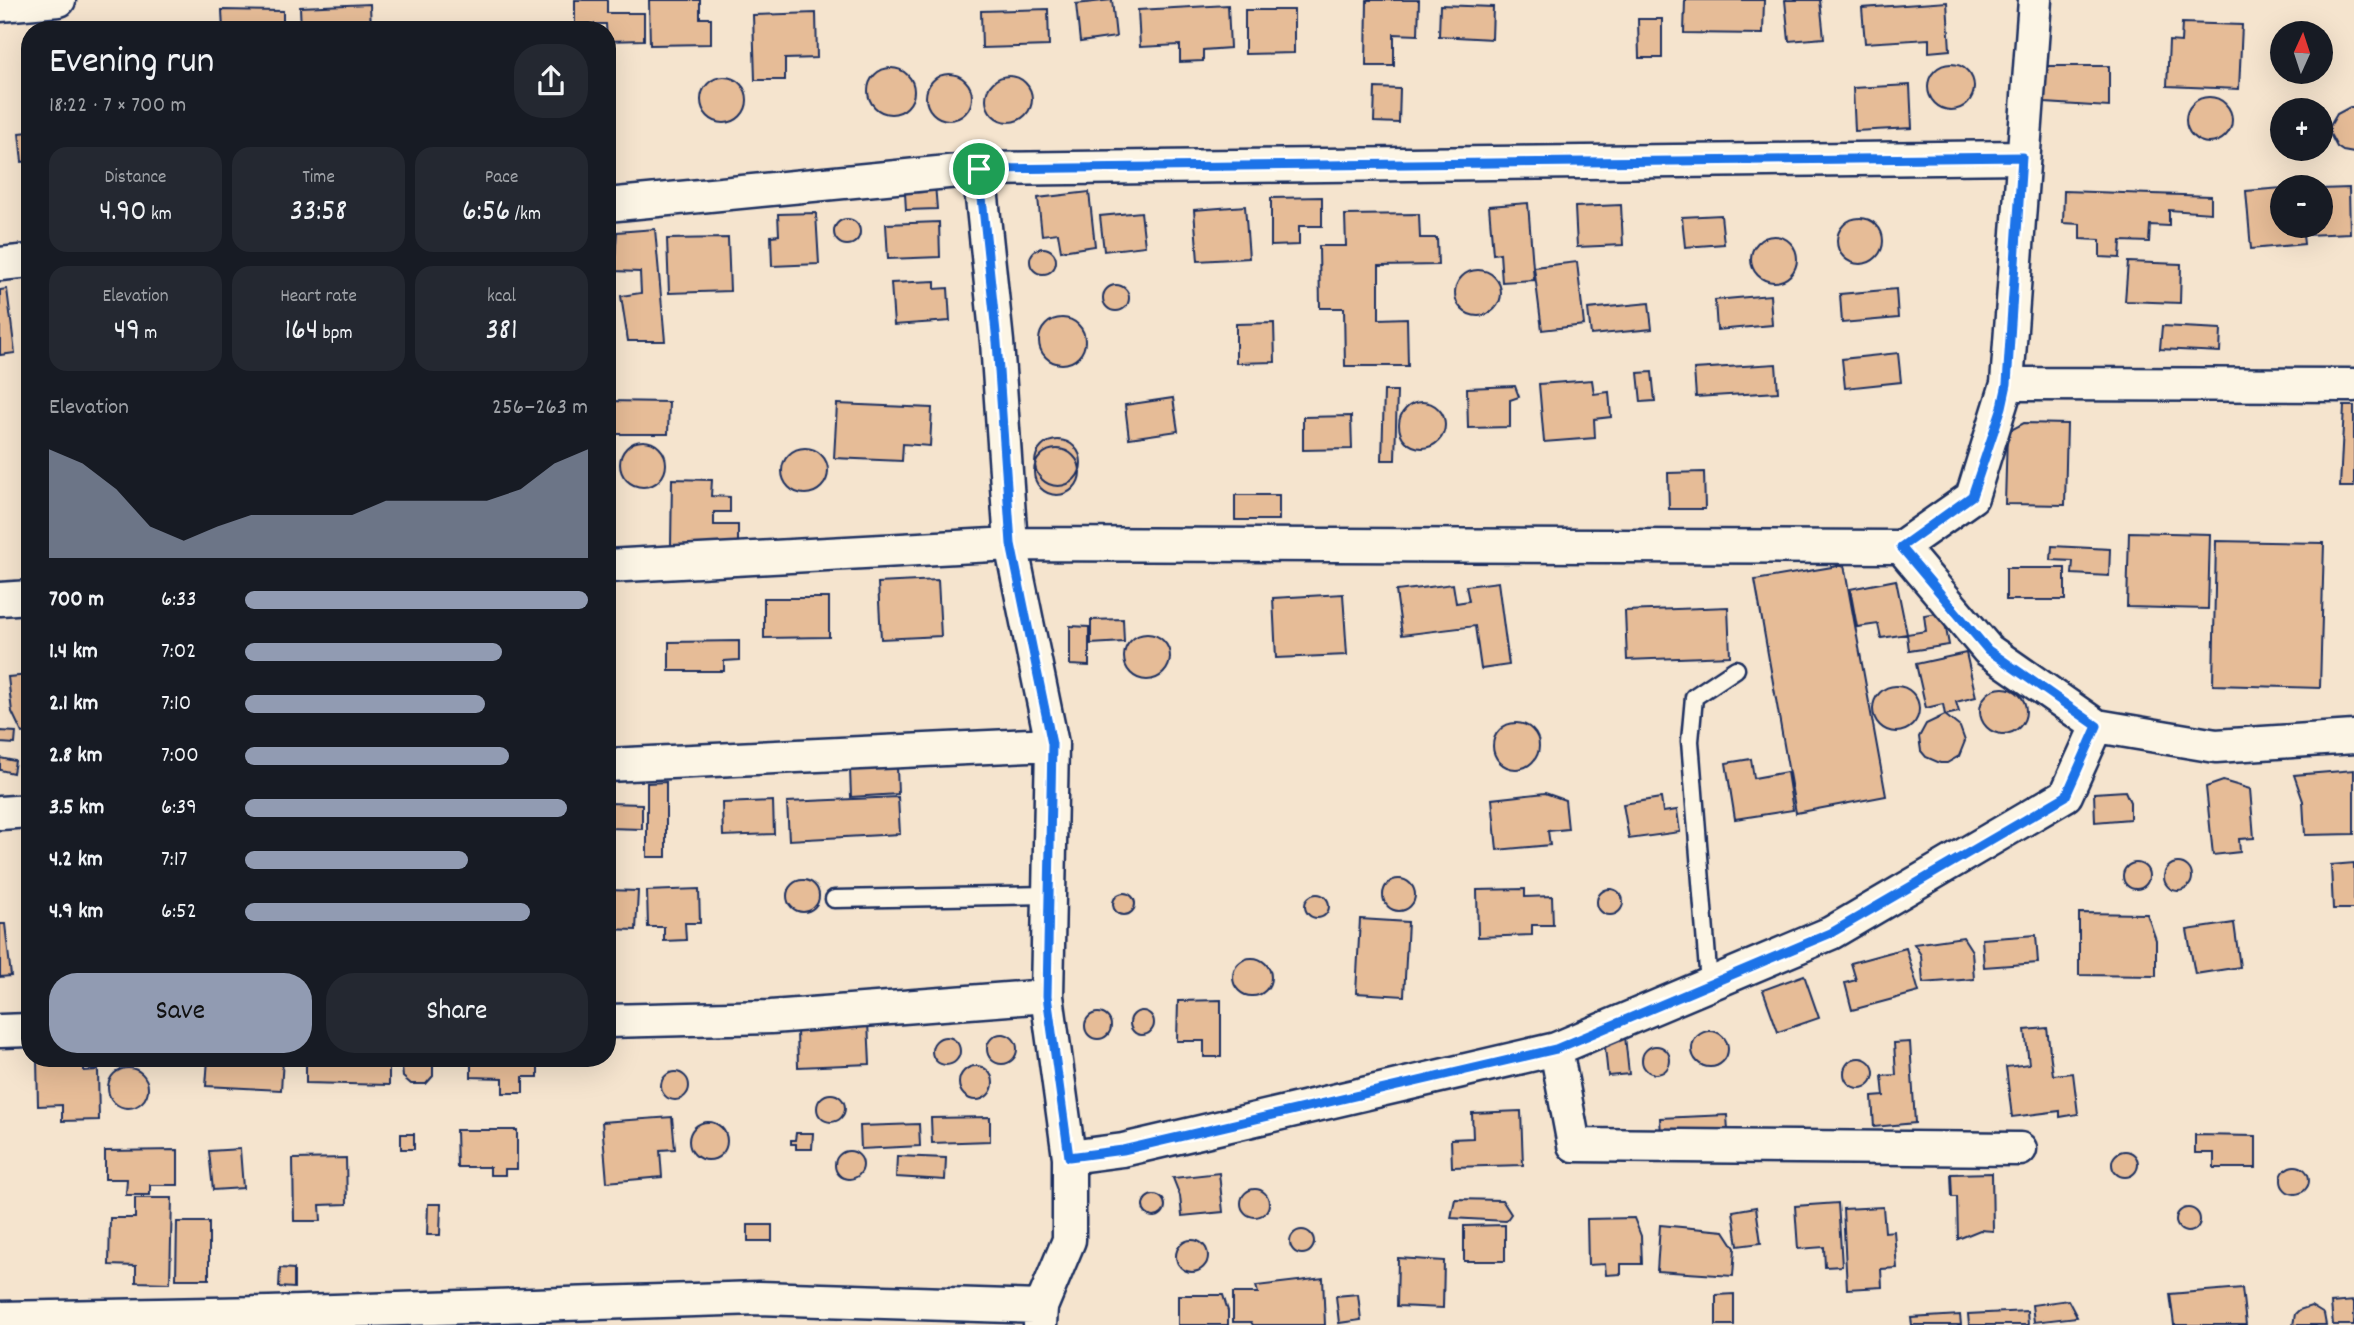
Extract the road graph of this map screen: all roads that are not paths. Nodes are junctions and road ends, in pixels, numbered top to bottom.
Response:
1 (59, 0) edge
2 (2035, 0) edge
3 (0, 5) edge
4 (2022, 157) junction
5 (979, 169) junction
6 (616, 204) edge
7 (21, 262) edge
8 (0, 264) edge
9 (2007, 384) junction
10 (2354, 385) edge
11 (1011, 544) junction
12 (1901, 547) junction
13 (616, 566) edge
14 (21, 598) edge
15 (0, 599) edge
16 (1736, 669) dead end
17 (2097, 726) junction
18 (2354, 737) edge
19 (1052, 744) junction
20 (616, 765) edge
21 (21, 812) edge
22 (0, 813) edge
23 (1049, 895) junction
24 (834, 898) dead end
25 (1709, 984) junction
26 (1047, 996) junction
27 (616, 1021) edge
28 (21, 1030) edge
29 (0, 1031) edge
30 (1556, 1049) junction
31 (2020, 1149) dead end
32 (1069, 1157) junction
33 (1041, 1316) edge
34 (0, 1318) edge

1 - 3 street
2 - 4 street
4 - 5 street
4 - 9 street
5 - 6 street
5 - 11 street
7 - 8 street
9 - 10 street
9 - 12 street
11 - 12 street
11 - 13 street
11 - 19 street
12 - 17 street
14 - 15 street
16 - 25 lane
17 - 18 street
17 - 25 street
19 - 20 street
19 - 23 street
21 - 22 street
23 - 24 lane
23 - 26 street
25 - 30 street
26 - 27 street
26 - 32 street
28 - 29 street
30 - 31 street
30 - 32 street
32 - 33 street
33 - 34 street

